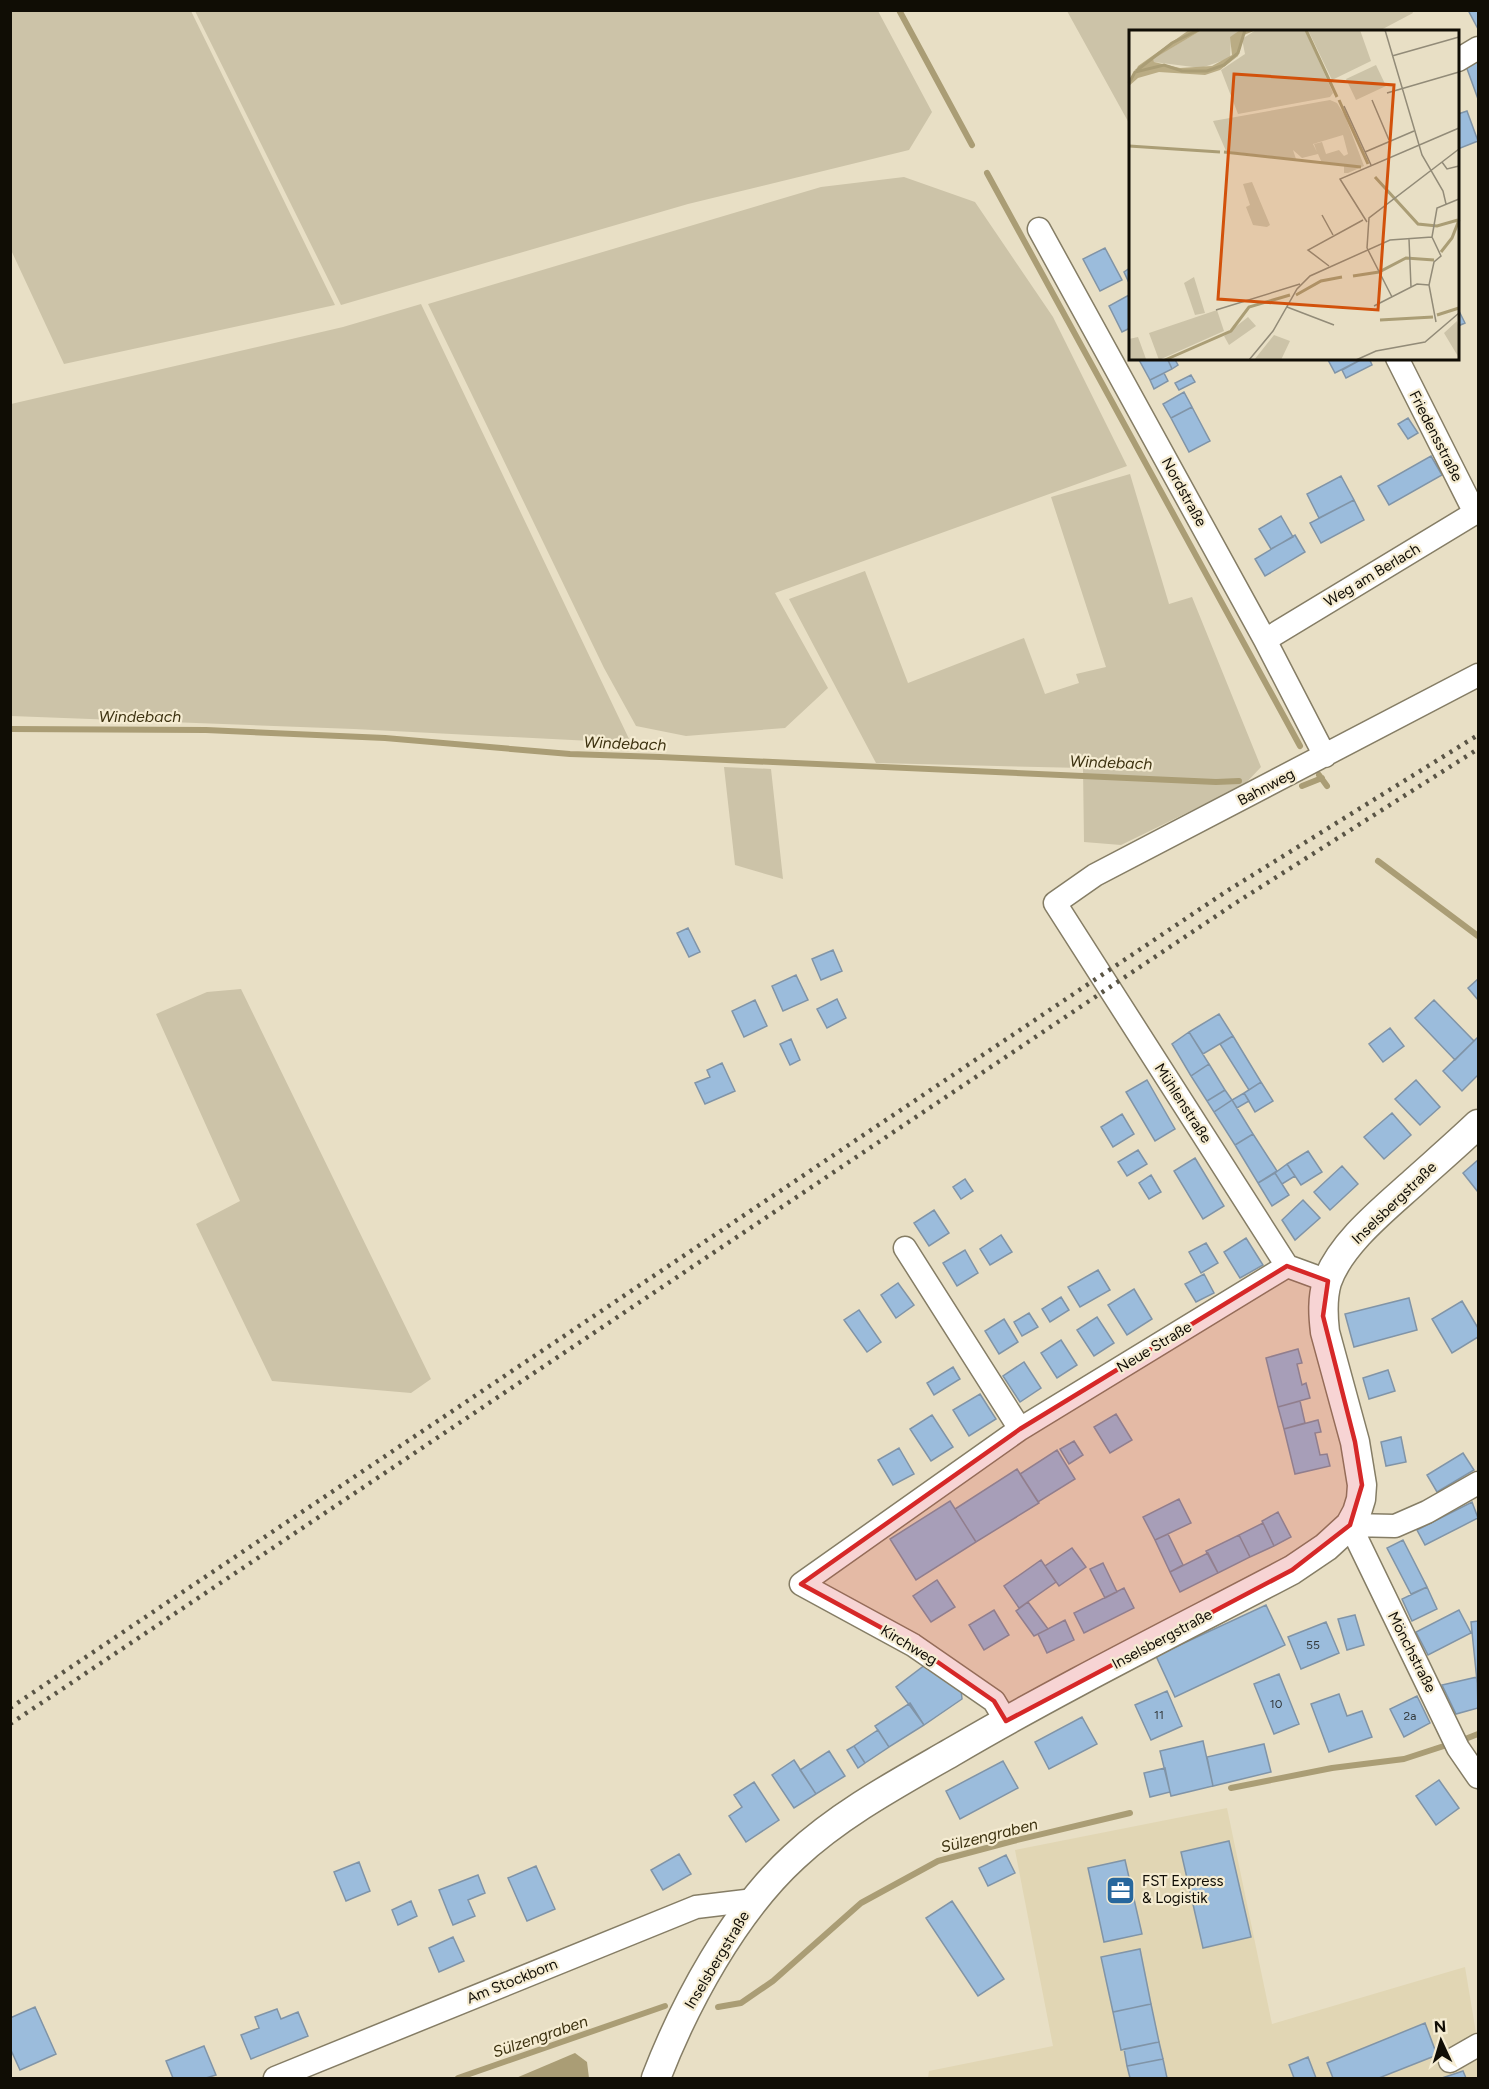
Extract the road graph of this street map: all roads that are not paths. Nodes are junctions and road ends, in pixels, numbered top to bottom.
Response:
1 (1479, 48) edge
2 (1459, 59) edge
3 (1040, 229) dead end
4 (1398, 360) edge
5 (1477, 512) edge
6 (1265, 640) junction
7 (1479, 675) edge
8 (1325, 756) junction
9 (1055, 903) joint
10 (1479, 1124) edge
11 (905, 1248) dead end
12 (1287, 1266) junction
13 (1328, 1281) junction
14 (1020, 1429) junction
15 (1479, 1483) edge
16 (1350, 1526) junction
17 (801, 1584) joint
18 (1006, 1720) junction
19 (1479, 1777) edge
20 (754, 1900) junction
21 (1479, 2045) edge
22 (1450, 2061) dead end
23 (275, 2079) edge
24 (656, 2079) edge

1 - 2 street
3 - 6 street, Nordstraße
4 - 5 street, Friedensstraße
5 - 6 street, Weg am Berlach
6 - 8 street, Nordstraße
7 - 8 street, Bahnweg
8 - 9 street, Bahnweg
9 - 12 street, Mühlenstraße
10 - 13 street, Inselsbergstraße
11 - 14 street
12 - 13 street
12 - 14 street, Neue Straße
13 - 16 street, Inselsbergstraße
14 - 17 street, Neue Straße
15 - 16 street
16 - 18 street, Inselsbergstraße
16 - 19 street, Mönchstraße
17 - 18 street, Kirchweg
18 - 20 street, Inselsbergstraße
20 - 23 street, Am Stockborn
20 - 24 street, Inselsbergstraße
21 - 22 street

